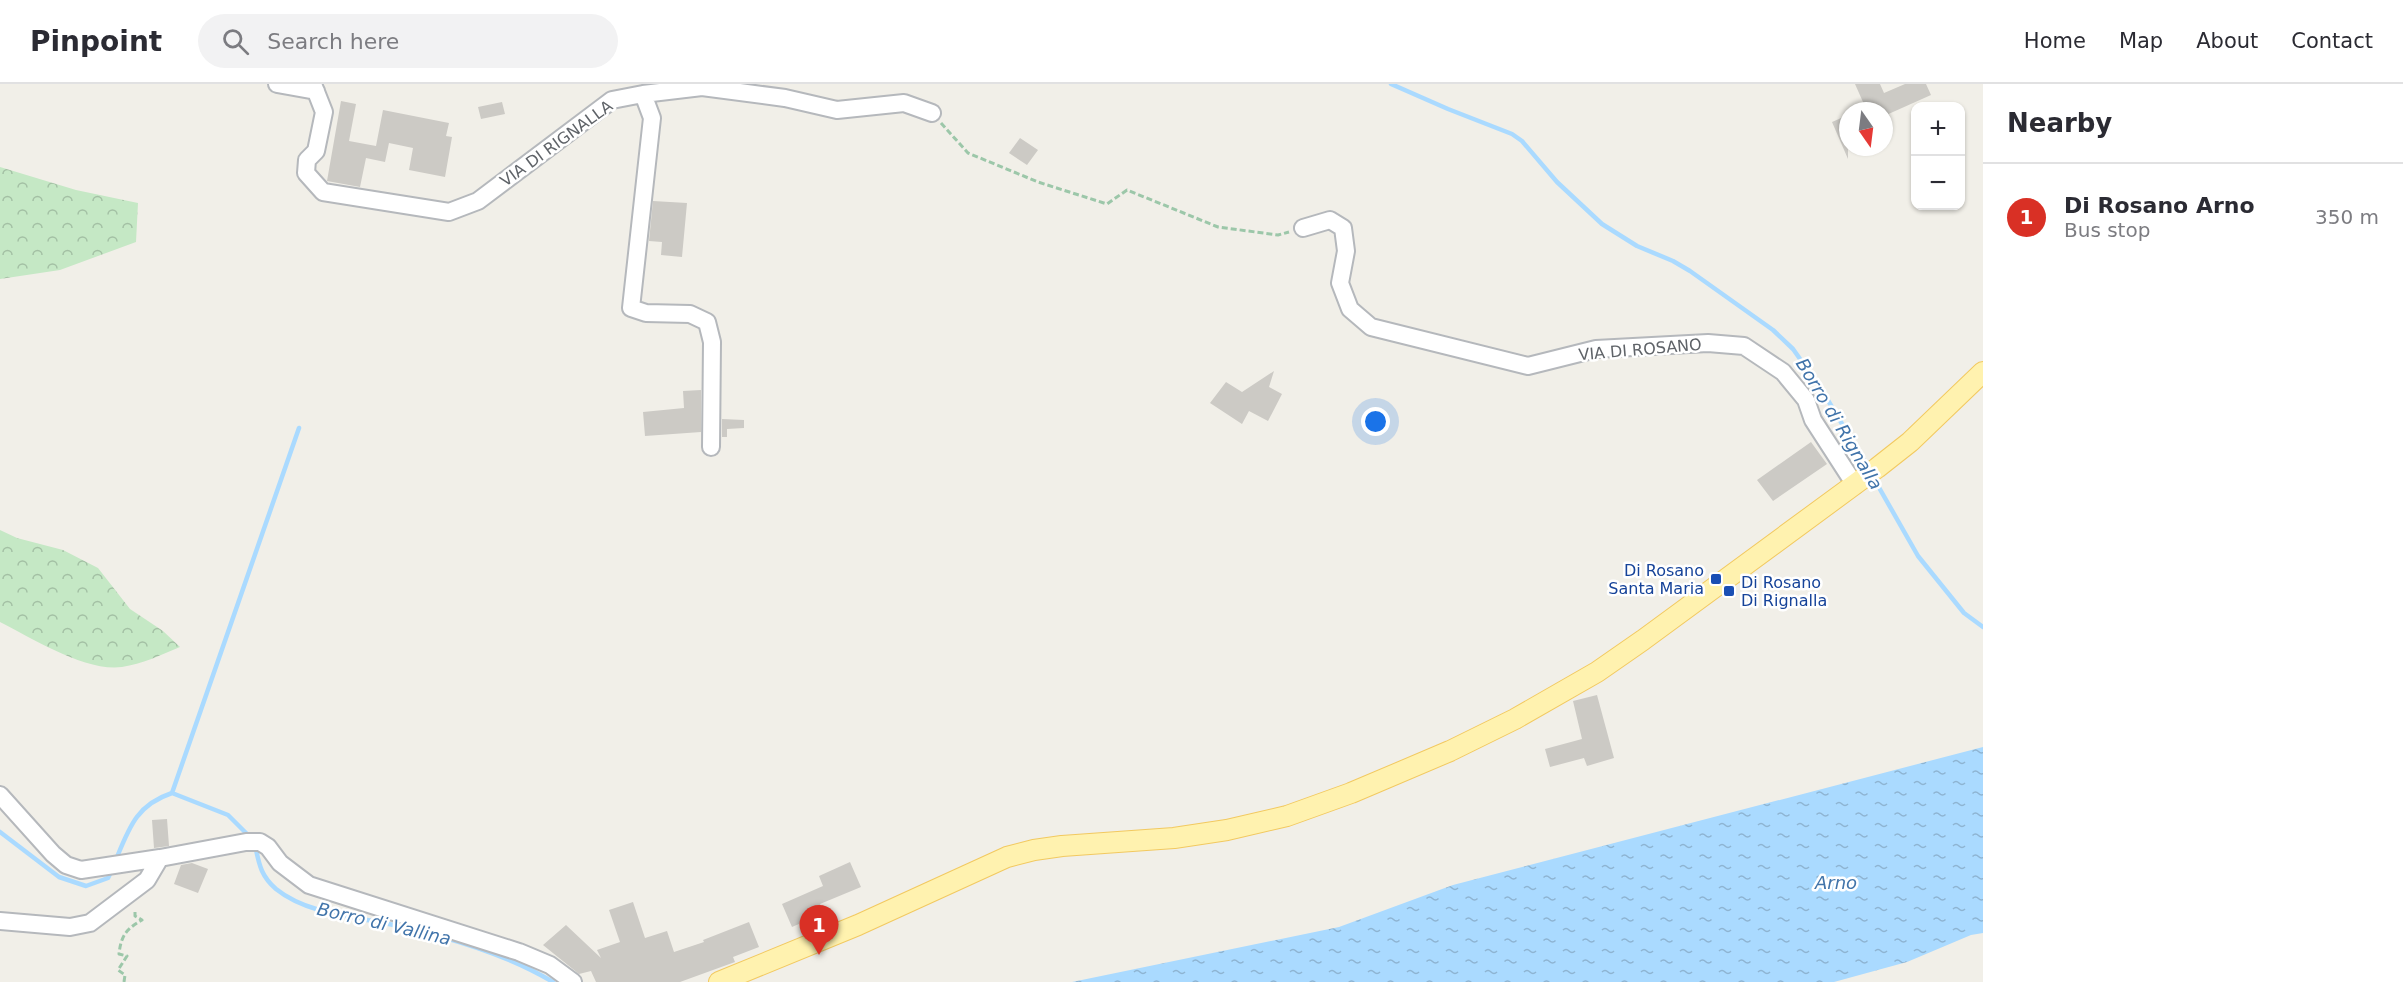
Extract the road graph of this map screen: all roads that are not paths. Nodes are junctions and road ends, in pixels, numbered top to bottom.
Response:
1 (277, 84) edge
2 (315, 88) edge
3 (643, 94) junction
4 (932, 113) road end
5 (1303, 228) road end
6 (1983, 372) edge
7 (711, 447) dead end
8 (1866, 477) junction
9 (0, 795) edge
10 (160, 858) junction
11 (0, 921) edge
12 (573, 982) edge
13 (719, 982) edge

1 - 2 street
2 - 3 street, VIA DI RIGNALLA
3 - 4 street, VIA DI RIGNALLA
3 - 7 street
5 - 8 street, VIA DI ROSANO
6 - 8 main road
8 - 13 main road
9 - 10 street
10 - 11 street
10 - 12 street

